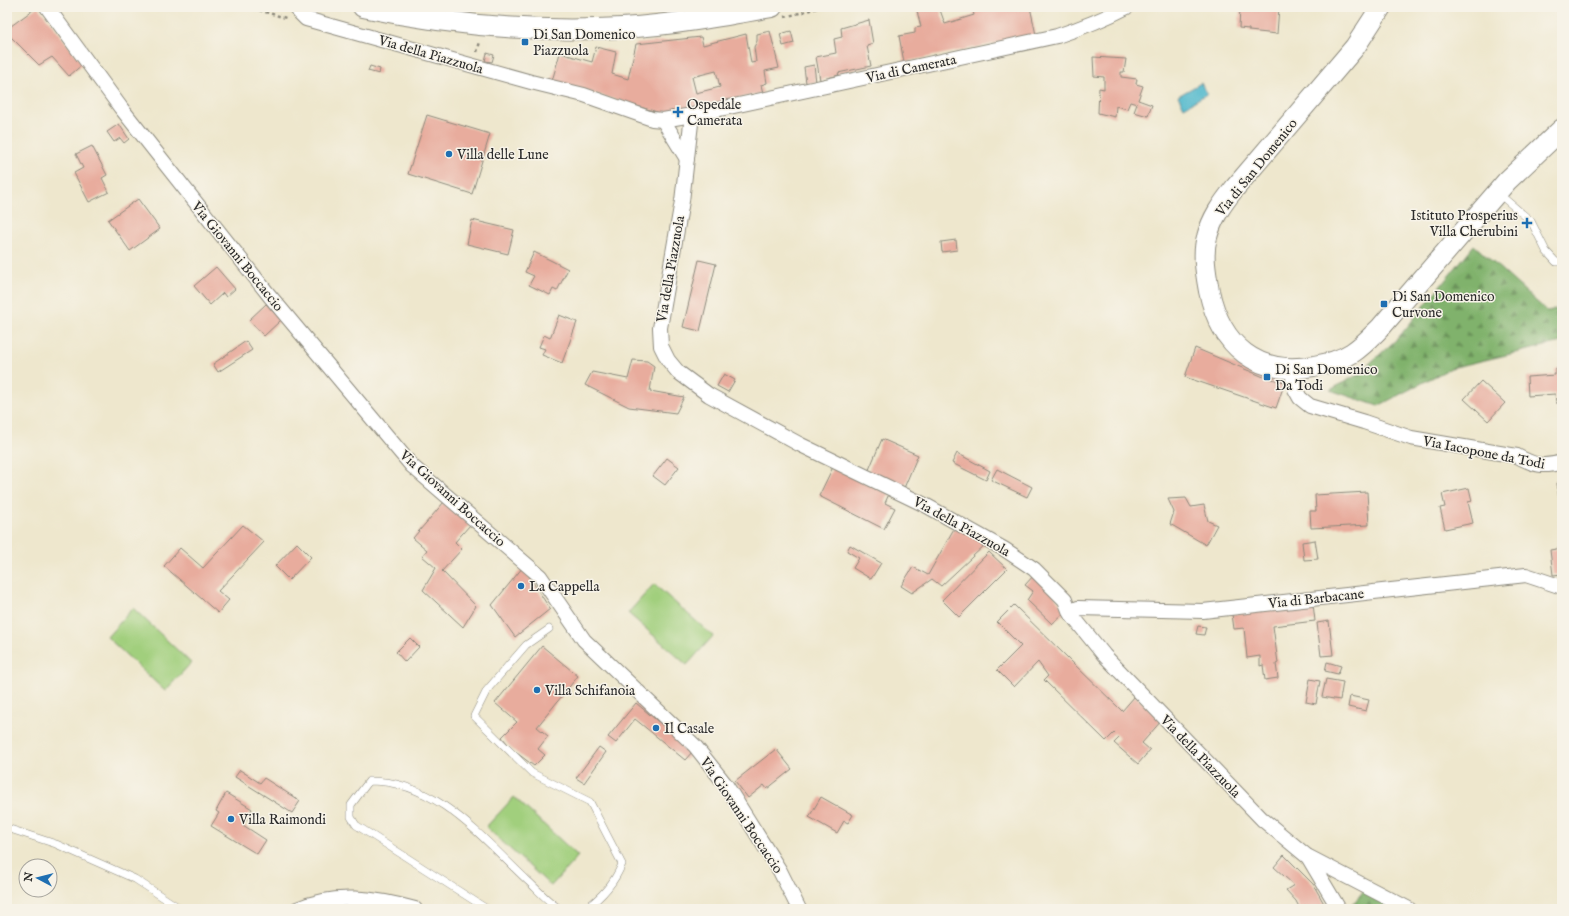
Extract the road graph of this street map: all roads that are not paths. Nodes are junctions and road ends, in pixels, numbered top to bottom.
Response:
1 (47, 7) edge
2 (297, 7) edge
3 (363, 7) edge
4 (772, 7) edge
5 (1126, 7) edge
6 (1381, 7) edge
7 (692, 115) junction
8 (663, 120) junction
9 (1562, 129) edge
10 (687, 159) junction
11 (1497, 192) junction
12 (1562, 262) edge
13 (1294, 368) junction
14 (1562, 462) edge
15 (1562, 588) edge
16 (1070, 613) junction
17 (549, 629) dead end
18 (7, 828) edge
19 (1308, 857) junction
20 (181, 909) edge
21 (297, 909) edge
22 (415, 909) edge
23 (487, 909) edge
24 (560, 909) edge
25 (585, 909) edge
26 (799, 909) edge
27 (1339, 909) edge
28 (1409, 909) edge

1 - 26 street, Via Giovanni Boccaccio
2 - 8 street, Via della Piazzuola
3 - 4 main road
5 - 7 street, Via di Camerata
6 - 13 main road, Via di San Domenico
7 - 8 street, Via della Piazzuola
7 - 10 street, Via della Piazzuola
8 - 10 street
9 - 11 main road, Via di San Domenico
10 - 16 street, Via della Piazzuola
11 - 12 lane
11 - 13 main road, Via di San Domenico
13 - 14 street, Via Iacopone da Todi
15 - 16 street, Via di Barbacane
16 - 19 street, Via della Piazzuola
17 - 25 lane
18 - 20 lane
19 - 27 street, Via della Piazzuola
19 - 28 street
21 - 22 street
23 - 24 lane

